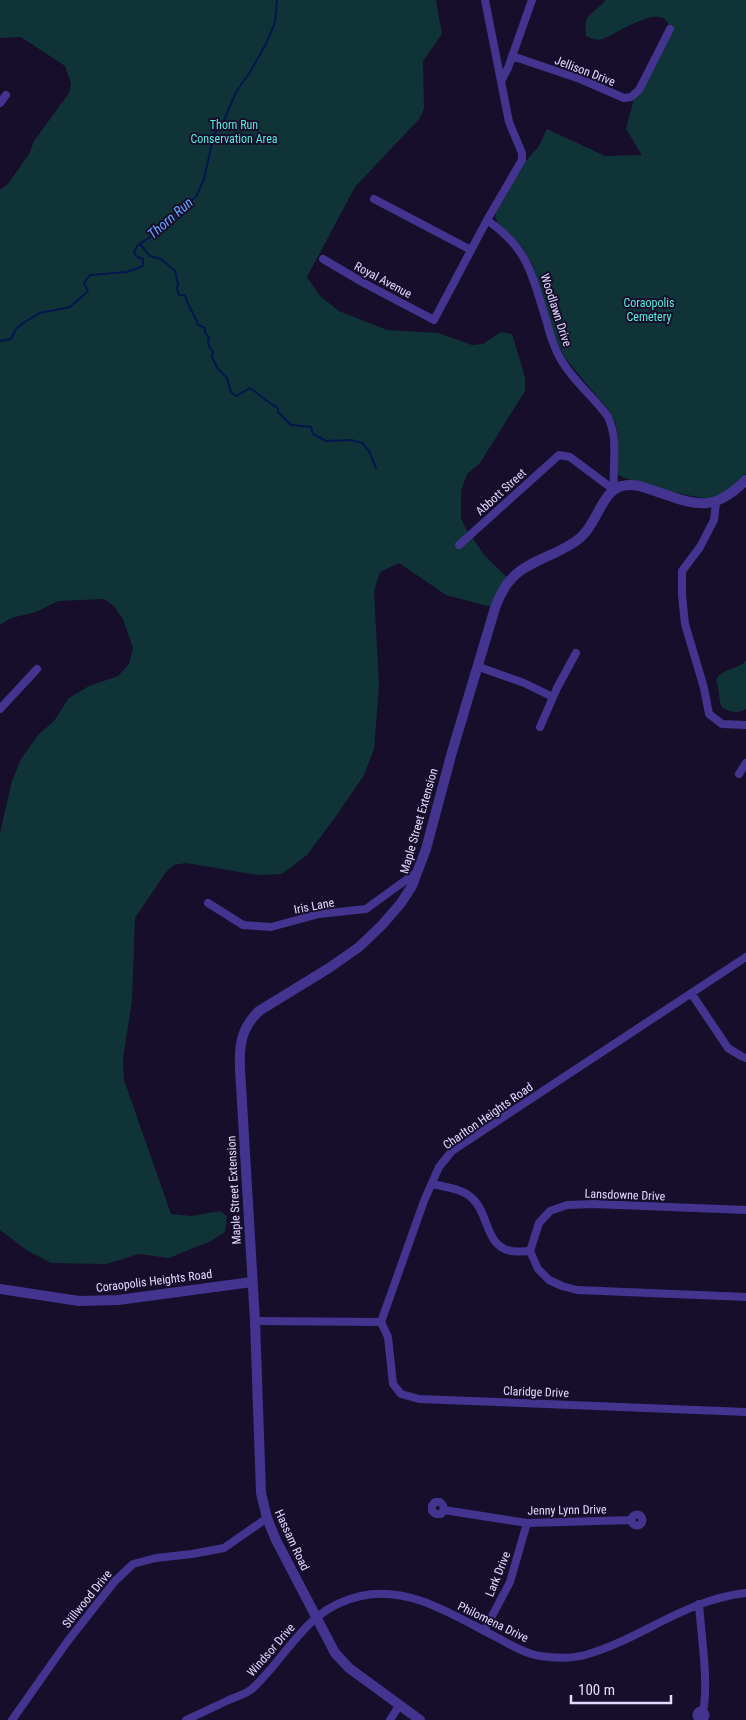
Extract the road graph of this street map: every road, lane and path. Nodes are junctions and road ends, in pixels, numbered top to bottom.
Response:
1 (485, 0) edge
2 (532, 0) edge
3 (670, 29) dead end
4 (512, 56) junction
5 (501, 81) junction
6 (6, 95) dead end
7 (0, 103) edge
8 (374, 199) dead end
9 (487, 220) junction
10 (471, 250) junction
11 (323, 259) dead end
12 (746, 480) edge
13 (614, 490) junction
14 (716, 502) junction
15 (459, 545) dead end
16 (576, 653) dead end
17 (478, 667) junction
18 (37, 668) dead end
19 (553, 696) junction
20 (0, 709) edge
21 (746, 725) edge
22 (540, 727) dead end
23 (746, 762) edge
24 (739, 774) dead end
25 (419, 871) junction
26 (208, 903) dead end
27 (746, 957) edge
28 (691, 994) junction
29 (746, 1058) edge
30 (433, 1184) junction
31 (746, 1210) edge
32 (530, 1251) junction
33 (252, 1282) junction
34 (0, 1289) edge
35 (746, 1297) edge
36 (255, 1321) junction
37 (382, 1322) junction
38 (746, 1412) edge
39 (444, 1510) dead end
40 (267, 1518) junction
41 (632, 1520) dead end
42 (527, 1523) junction
43 (746, 1593) edge
44 (699, 1604) junction
45 (315, 1616) junction
46 (484, 1631) junction
47 (399, 1706) junction
48 (703, 1711) dead end
49 (12, 1720) edge
50 (186, 1720) edge
51 (390, 1720) edge
52 (420, 1720) edge

1 - 5 street
2 - 4 street
3 - 4 street, Jellison Drive
4 - 5 street
5 - 9 street
6 - 7 street
8 - 10 street
9 - 10 street
9 - 13 street, Woodlawn Drive
10 - 11 street, Royal Avenue
12 - 14 street
13 - 14 street
13 - 15 street, Abbott Street
13 - 17 street, Maple Street Extension
14 - 21 street
16 - 19 street
17 - 19 street
17 - 25 street, Maple Street Extension
18 - 20 street
19 - 22 street
23 - 24 street
25 - 26 street, Iris Lane
25 - 33 street, Maple Street Extension
27 - 28 street, Charlton Heights Road
28 - 29 street
28 - 30 street, Charlton Heights Road
30 - 32 street
30 - 37 street, Charlton Heights Road
31 - 32 street, Lansdowne Drive
32 - 35 street
33 - 34 street, Coraopolis Heights Road
33 - 36 street, Maple Street Extension
36 - 37 street
36 - 40 street, Hassam Road
37 - 38 street, Claridge Drive
39 - 42 street, Jenny Lynn Drive
40 - 45 street, Hassam Road
40 - 49 street, Stillwood Drive
41 - 42 street, Jenny Lynn Drive
42 - 46 street, Lark Drive
43 - 44 street, Philomena Drive
44 - 46 street, Philomena Drive
44 - 48 street
45 - 46 street, Philomena Drive
45 - 47 street, Hassam Road
45 - 50 street, Windsor Drive
47 - 51 street
47 - 52 street, Hassam Road

